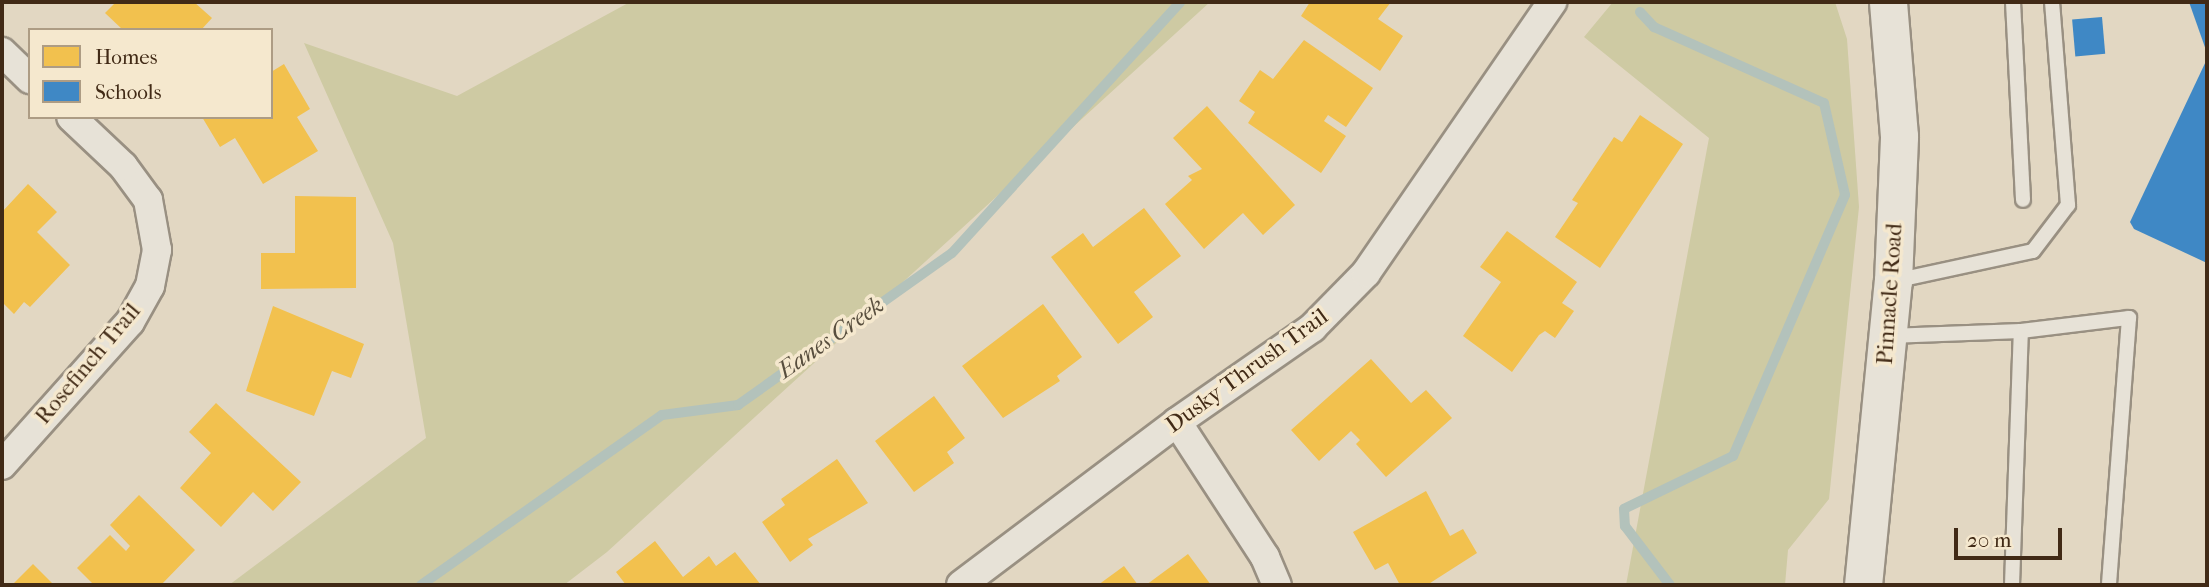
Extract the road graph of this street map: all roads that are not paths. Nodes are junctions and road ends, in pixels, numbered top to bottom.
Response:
1 (1552, 2) edge
2 (1888, 2) edge
3 (2013, 2) edge
4 (2052, 2) edge
5 (2, 52) edge
6 (28, 77) edge
7 (73, 119) edge
8 (2023, 200) dead end
9 (1893, 281) junction
10 (2021, 331) junction
11 (1889, 335) junction
12 (1177, 422) junction
13 (2, 465) edge
14 (961, 585) edge
15 (1277, 585) edge
16 (1863, 585) edge
17 (2012, 585) edge
18 (2109, 585) edge

1 - 12 street, Dusky Thrush Trail
2 - 9 street, Pinnacle Road
3 - 8 lane
4 - 9 lane
5 - 6 street
7 - 13 street, Rosefinch Trail
9 - 11 street, Pinnacle Road
10 - 11 lane
10 - 17 lane
10 - 18 lane
11 - 16 street, Pinnacle Road
12 - 14 street, Dusky Thrush Trail
12 - 15 street

